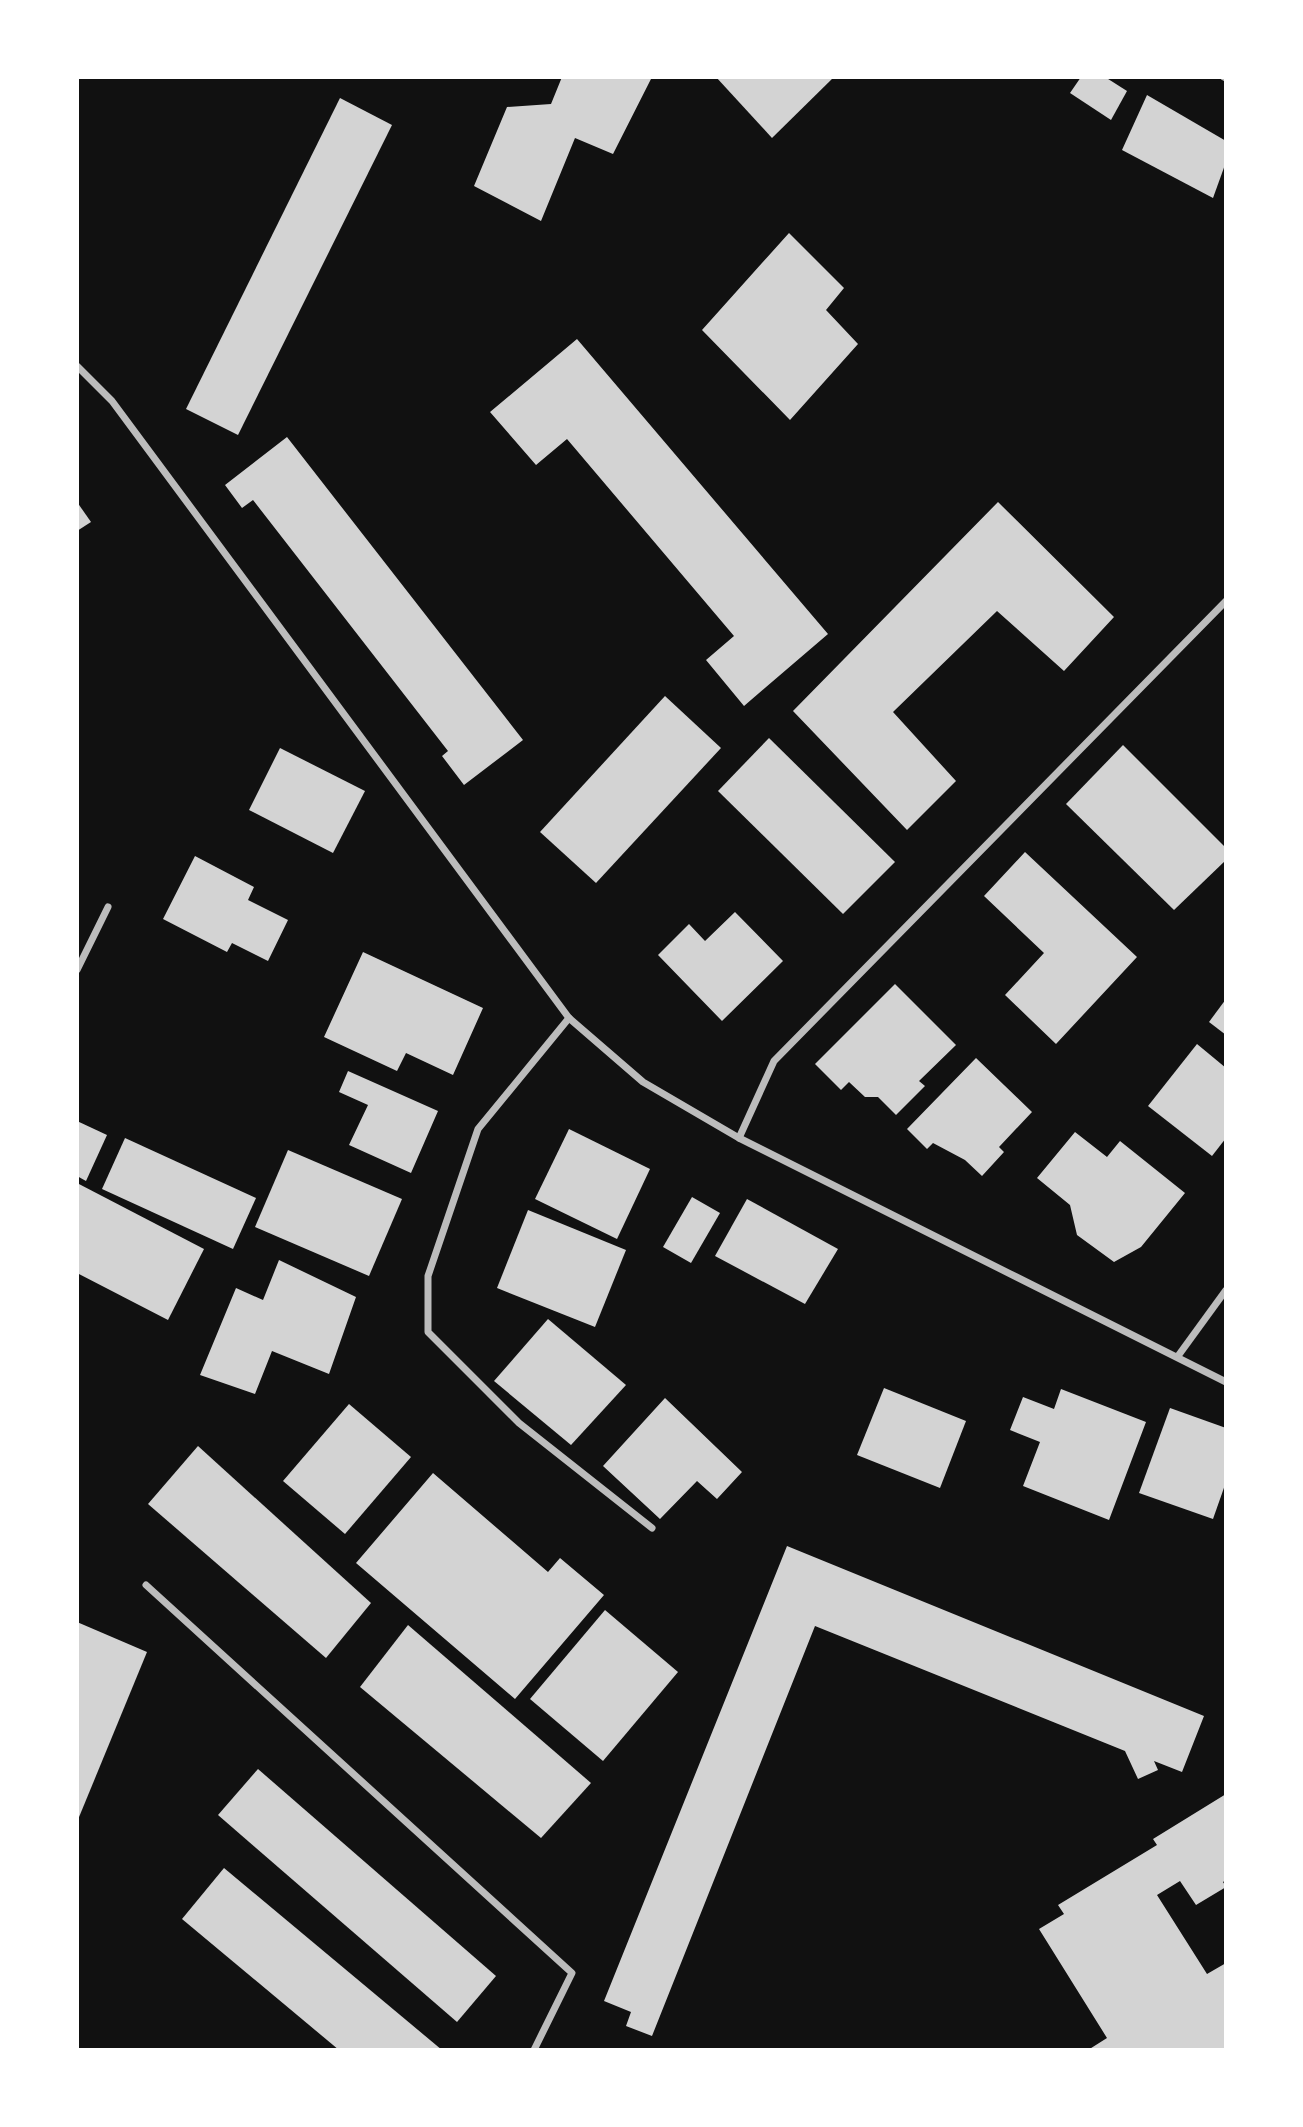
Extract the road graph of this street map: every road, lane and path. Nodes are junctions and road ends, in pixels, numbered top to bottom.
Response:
1 (77, 366) edge
2 (1226, 601) edge
3 (108, 906) dead end
4 (77, 970) edge
5 (569, 1018) junction
6 (739, 1138) junction
7 (1226, 1290) edge
8 (1178, 1356) junction
9 (1226, 1382) edge
10 (652, 1528) dead end
11 (146, 1585) dead end
12 (534, 2050) edge

1 - 5 street
2 - 6 street
3 - 4 street
5 - 6 street
5 - 10 street
6 - 8 street
7 - 8 street
8 - 9 street
11 - 12 street

